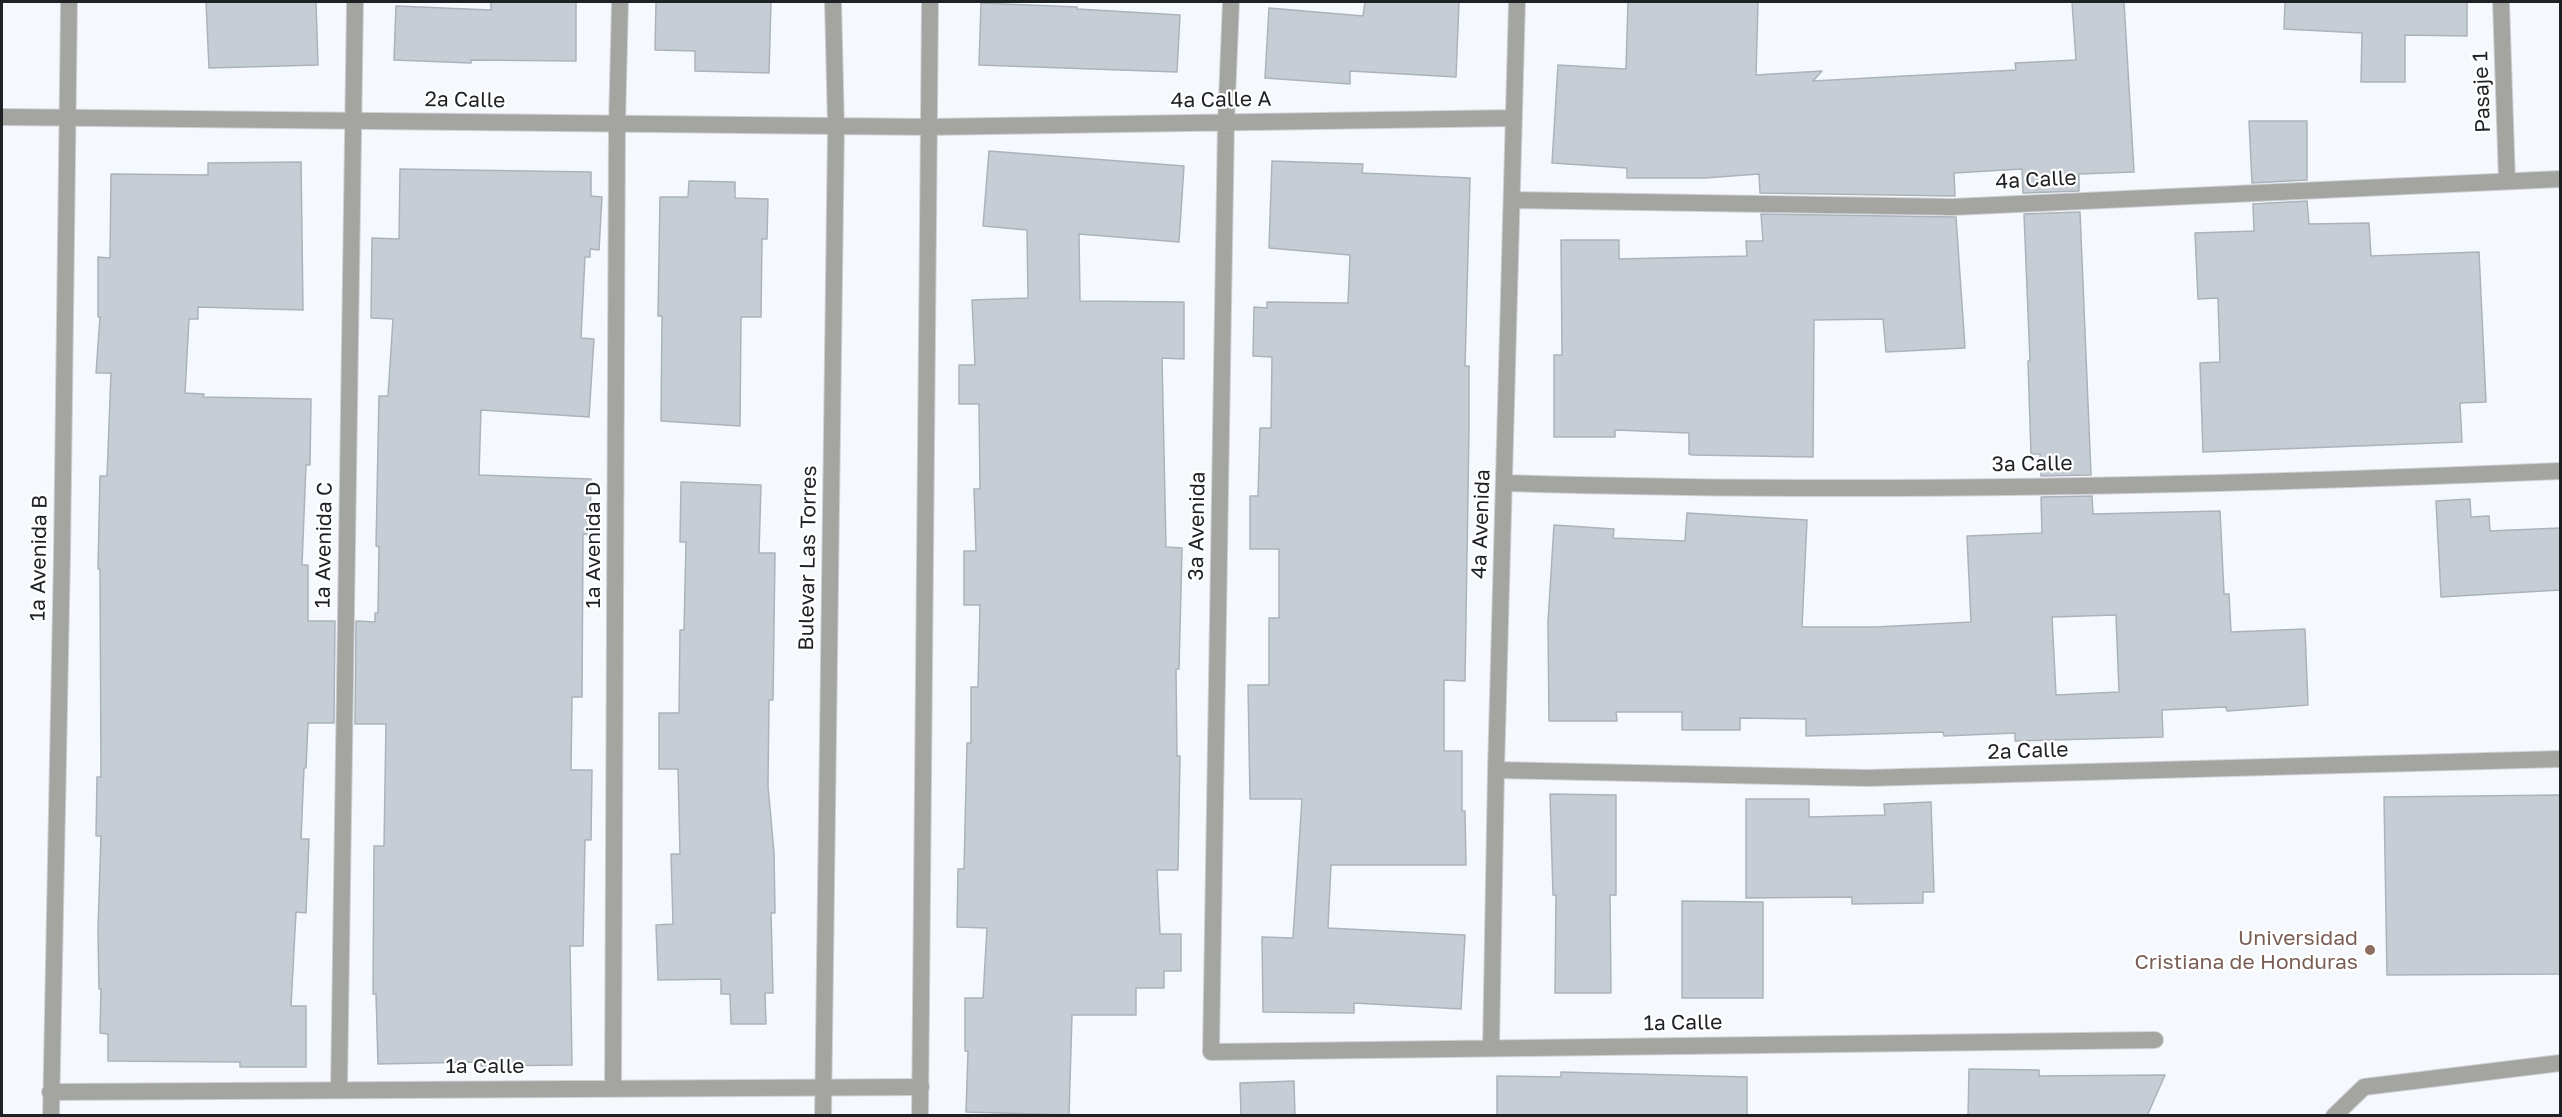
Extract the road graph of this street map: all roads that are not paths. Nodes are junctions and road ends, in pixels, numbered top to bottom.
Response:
1 (69, 2) edge
2 (355, 2) edge
3 (620, 2) edge
4 (833, 2) edge
5 (930, 2) edge
6 (1231, 2) edge
7 (1517, 2) edge
8 (2502, 2) edge
9 (2, 117) edge
10 (68, 117) junction
11 (1514, 118) junction
12 (353, 121) junction
13 (1226, 122) junction
14 (617, 124) junction
15 (836, 127) junction
16 (928, 127) junction
17 (2560, 179) edge
18 (2507, 181) junction
19 (1512, 200) junction
20 (2560, 471) edge
21 (1505, 483) junction
22 (2560, 759) edge
23 (1496, 770) junction
24 (2155, 1040) dead end
25 (1491, 1048) junction
26 (1211, 1052) joint
27 (2560, 1063) edge
28 (921, 1087) junction
29 (613, 1088) junction
30 (823, 1088) junction
31 (339, 1089) junction
32 (50, 1092) junction
33 (51, 1116) edge
34 (822, 1116) edge
35 (920, 1116) edge
36 (2334, 1116) edge

1 - 10 street, 1a Avenida B
2 - 12 street, 1a Avenida C
3 - 14 street, 1a Avenida D
4 - 15 street, Bulevar Las Torres
5 - 16 street
6 - 13 street, 3a Avenida
7 - 11 street, 4a Avenida
8 - 18 street, Pasaje 1
9 - 10 street, 2a Calle
10 - 12 street, 2a Calle
10 - 32 street, 1a Avenida B
11 - 13 street, 4a Calle A
11 - 19 street, 4a Avenida
12 - 14 street, 2a Calle
12 - 31 street, 1a Avenida C
13 - 16 street, 4a Calle A
13 - 26 street, 3a Avenida
14 - 15 street, 2a Calle
14 - 29 street, 1a Avenida D
15 - 16 street, 2a Calle
15 - 30 street, Bulevar Las Torres
16 - 28 street
17 - 18 street, 4a Calle
18 - 19 street, 4a Calle
19 - 21 street, 4a Avenida
20 - 21 street, 3a Calle
21 - 23 street, 4a Avenida
22 - 23 street, 2a Calle
23 - 25 street, 4a Avenida
24 - 25 street, 1a Calle
25 - 26 street, 1a Calle
27 - 36 street
28 - 30 street, 1a Calle
28 - 35 street
29 - 30 street, 1a Calle
29 - 31 street, 1a Calle
30 - 34 street, Bulevar Las Torres
31 - 32 street, 1a Calle
32 - 33 street, 1a Avenida B

